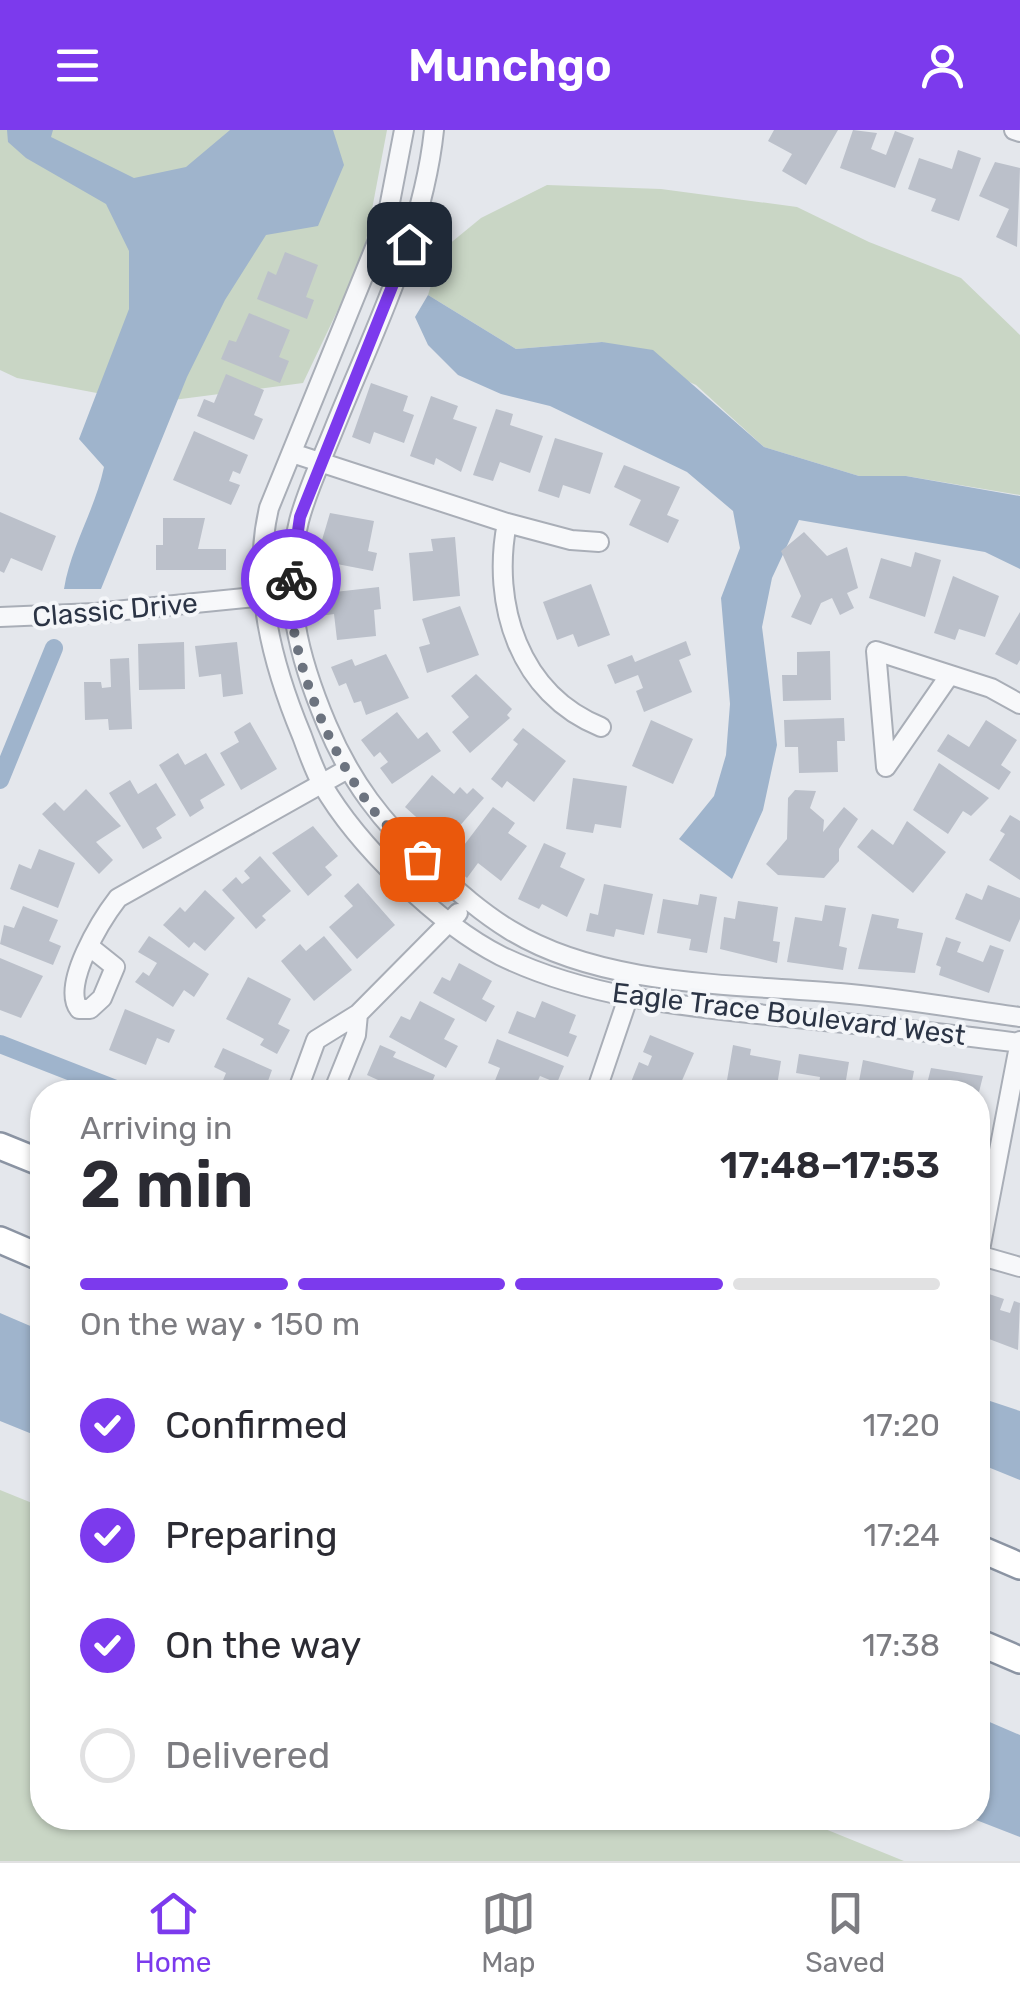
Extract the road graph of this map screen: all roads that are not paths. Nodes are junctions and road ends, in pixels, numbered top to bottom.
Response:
1 (404, 130) edge
2 (434, 130) edge
3 (292, 453) junction
4 (320, 463) junction
5 (507, 523) junction
6 (599, 542) dead end
7 (290, 592) junction
8 (263, 597) junction
9 (0, 616) edge
10 (949, 676) junction
11 (1020, 704) edge
12 (601, 727) dead end
13 (346, 770) junction
14 (322, 784) junction
15 (469, 902) junction
16 (450, 922) junction
17 (90, 947) dead end
18 (636, 974) junction
19 (629, 998) junction
20 (358, 1014) junction
21 (1020, 1016) edge
22 (1020, 1042) edge
23 (301, 1080) edge
24 (338, 1080) edge
25 (600, 1080) edge
26 (0, 1146) edge
27 (30, 1158) edge
28 (990, 1194) edge
29 (0, 1240) edge
30 (30, 1253) edge
31 (990, 1259) edge
32 (1020, 1268) edge
33 (990, 1553) edge
34 (1020, 1566) edge
35 (990, 1647) edge
36 (1020, 1660) edge

1 - 3 street, Eagle Trace Boulevard West
2 - 4 street, Eagle Trace Boulevard West
3 - 4 street
3 - 8 street, Eagle Trace Boulevard West
4 - 5 street
4 - 7 street, Eagle Trace Boulevard West
5 - 6 street
5 - 12 street
7 - 8 street, Classic Drive
7 - 13 street, Eagle Trace Boulevard West
8 - 9 street, Classic Drive
8 - 14 street, Eagle Trace Boulevard West
10 - 10 street
10 - 11 street
13 - 14 street
13 - 15 street, Eagle Trace Boulevard West
14 - 16 street, Eagle Trace Boulevard West
14 - 17 street
15 - 16 street
15 - 18 street, Eagle Trace Boulevard West
16 - 19 street, Eagle Trace Boulevard West
16 - 20 street
18 - 19 street
18 - 21 street, Eagle Trace Boulevard West
19 - 22 street, Eagle Trace Boulevard West
19 - 25 street
20 - 23 street
20 - 24 street
22 - 28 street
26 - 27 highway
29 - 30 highway
31 - 32 street
33 - 34 highway
35 - 36 highway

